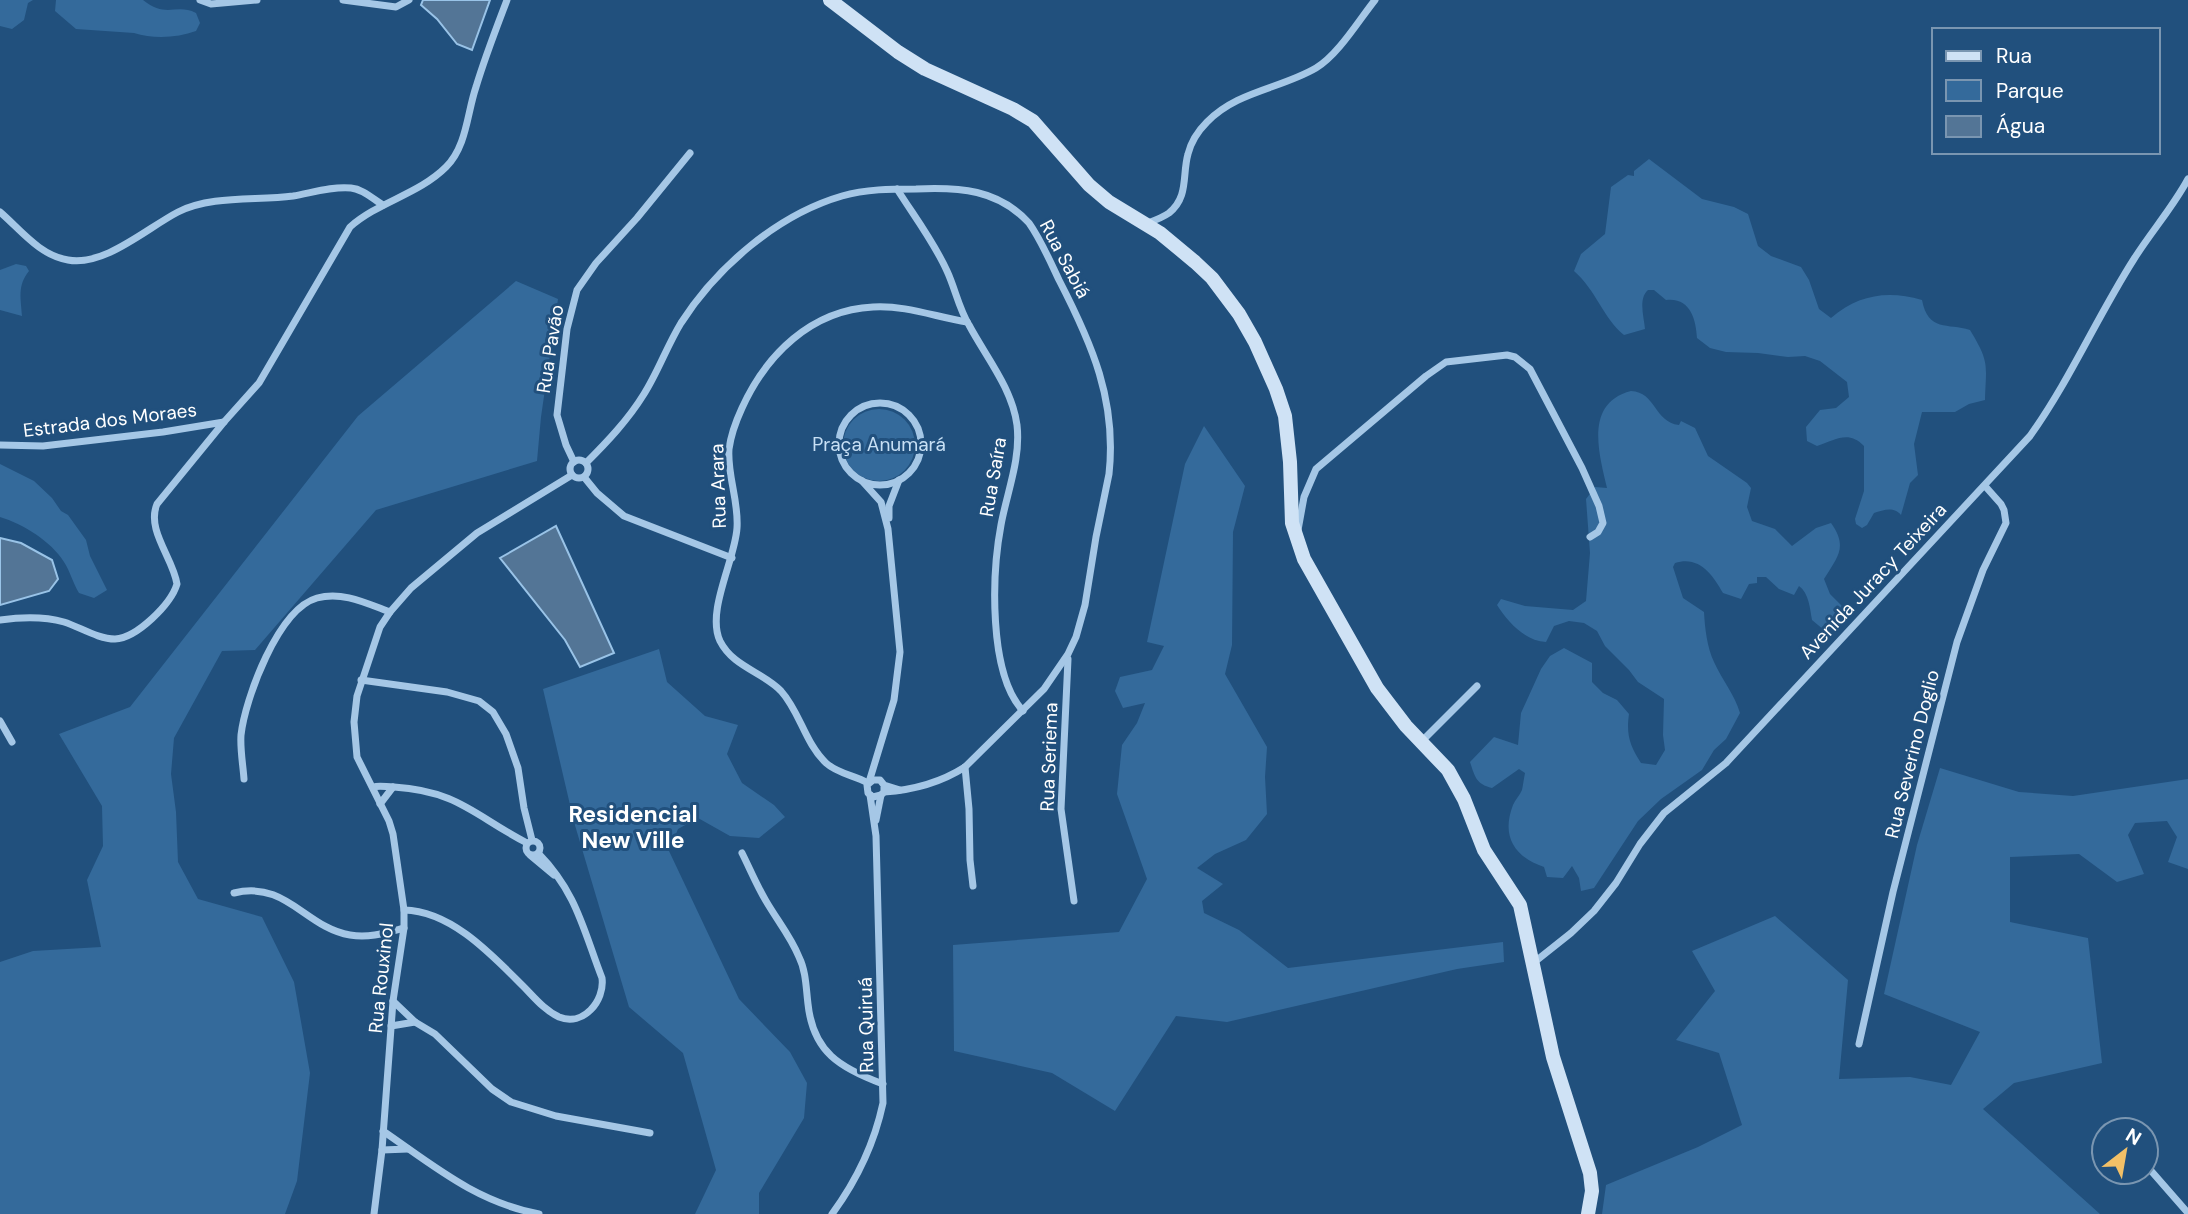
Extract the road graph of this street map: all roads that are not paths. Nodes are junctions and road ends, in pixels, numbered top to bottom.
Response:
1 (200, 0) edge
2 (257, 0) edge
3 (343, 0) edge
4 (410, 0) edge
5 (508, 0) edge
6 (830, 0) edge
7 (1375, 0) edge
8 (690, 153) dead end
9 (2188, 179) edge
10 (897, 189) junction
11 (383, 205) junction
12 (0, 212) edge
13 (1145, 224) junction
14 (967, 323) junction
15 (224, 422) junction
16 (0, 445) edge
17 (574, 462) junction
18 (586, 463) junction
19 (572, 475) junction
20 (584, 477) junction
21 (862, 481) junction
22 (899, 481) junction
23 (1985, 486) junction
24 (888, 529) junction
25 (1590, 537) dead end
26 (1296, 541) junction
27 (732, 558) junction
28 (390, 612) junction
29 (0, 620) edge
30 (1068, 654) junction
31 (361, 680) junction
32 (1477, 687) dead end
33 (1023, 711) junction
34 (0, 720) edge
35 (12, 742) dead end
36 (1421, 742) junction
37 (876, 760) junction
38 (965, 767) junction
39 (952, 776) junction
40 (244, 779) dead end
41 (393, 787) junction
42 (868, 787) junction
43 (373, 788) junction
44 (882, 788) junction
45 (966, 793) junction
46 (380, 804) junction
47 (875, 824) junction
48 (531, 848) junction
49 (742, 853) dead end
50 (974, 886) dead end
51 (234, 893) dead end
52 (1074, 901) dead end
53 (404, 910) junction
54 (404, 928) junction
55 (1532, 964) junction
56 (393, 1002) junction
57 (415, 1022) junction
58 (391, 1026) junction
59 (1859, 1044) dead end
60 (883, 1084) junction
61 (383, 1130) junction
62 (650, 1133) dead end
63 (408, 1149) junction
64 (382, 1150) junction
65 (2160, 1181) edge
66 (2188, 1213) edge
67 (374, 1214) edge
68 (540, 1214) edge
69 (832, 1214) edge
70 (1588, 1214) edge

1 - 2 street
3 - 4 street
5 - 11 street
6 - 13 main road
7 - 13 street
8 - 17 street, Rua Pavão
9 - 23 street, Avenida Juracy Teixeira
10 - 14 street, Rua Saíra
10 - 18 street, Rua Sabiá
10 - 30 street, Rua Sabiá
11 - 12 street
11 - 15 street
13 - 26 main road
14 - 27 street, Rua Arara
14 - 33 street, Rua Saíra
15 - 16 street, Estrada dos Moraes
15 - 29 street
17 - 18 street
17 - 19 street
18 - 20 street
19 - 20 street
19 - 28 street, Rua Rouxinol
20 - 27 street
21 - 22 street
21 - 22 street
21 - 24 street
22 - 24 street
23 - 55 street, Avenida Juracy Teixeira
23 - 59 street, Rua Severino Doglio
24 - 37 street, Rua Quiruá
25 - 26 street
26 - 36 main road
27 - 42 street, Rua Arara
28 - 31 street, Rua Rouxinol
28 - 40 street
30 - 33 street, Rua Sabiá
30 - 52 street, Rua Seriema
31 - 43 street, Rua Rouxinol
31 - 48 street
32 - 36 street
33 - 38 street, Rua Sabiá
34 - 35 street
36 - 55 main road
37 - 42 street, Rua Quiruá
37 - 44 street, Rua Quiruá
38 - 39 street, Rua Sabiá
38 - 45 street
39 - 44 street, Rua Sabiá
39 - 45 street
41 - 43 street
41 - 46 street
41 - 48 street
42 - 44 street
42 - 44 street, Rua Sabiá
42 - 47 street, Rua Quiruá
43 - 46 street, Rua Rouxinol
44 - 47 street, Rua Quiruá
45 - 50 street
46 - 53 street, Rua Rouxinol
47 - 60 street, Rua Quiruá
48 - 53 street
49 - 60 street
51 - 54 street
53 - 54 street, Rua Rouxinol
54 - 56 street, Rua Rouxinol
55 - 70 main road
56 - 57 street
56 - 58 street, Rua Rouxinol
57 - 58 street
57 - 62 street
58 - 61 street, Rua Rouxinol
60 - 69 street, Rua Quiruá
61 - 63 street
61 - 64 street, Rua Rouxinol
63 - 64 street
63 - 68 street
64 - 67 street, Rua Rouxinol
65 - 66 street

